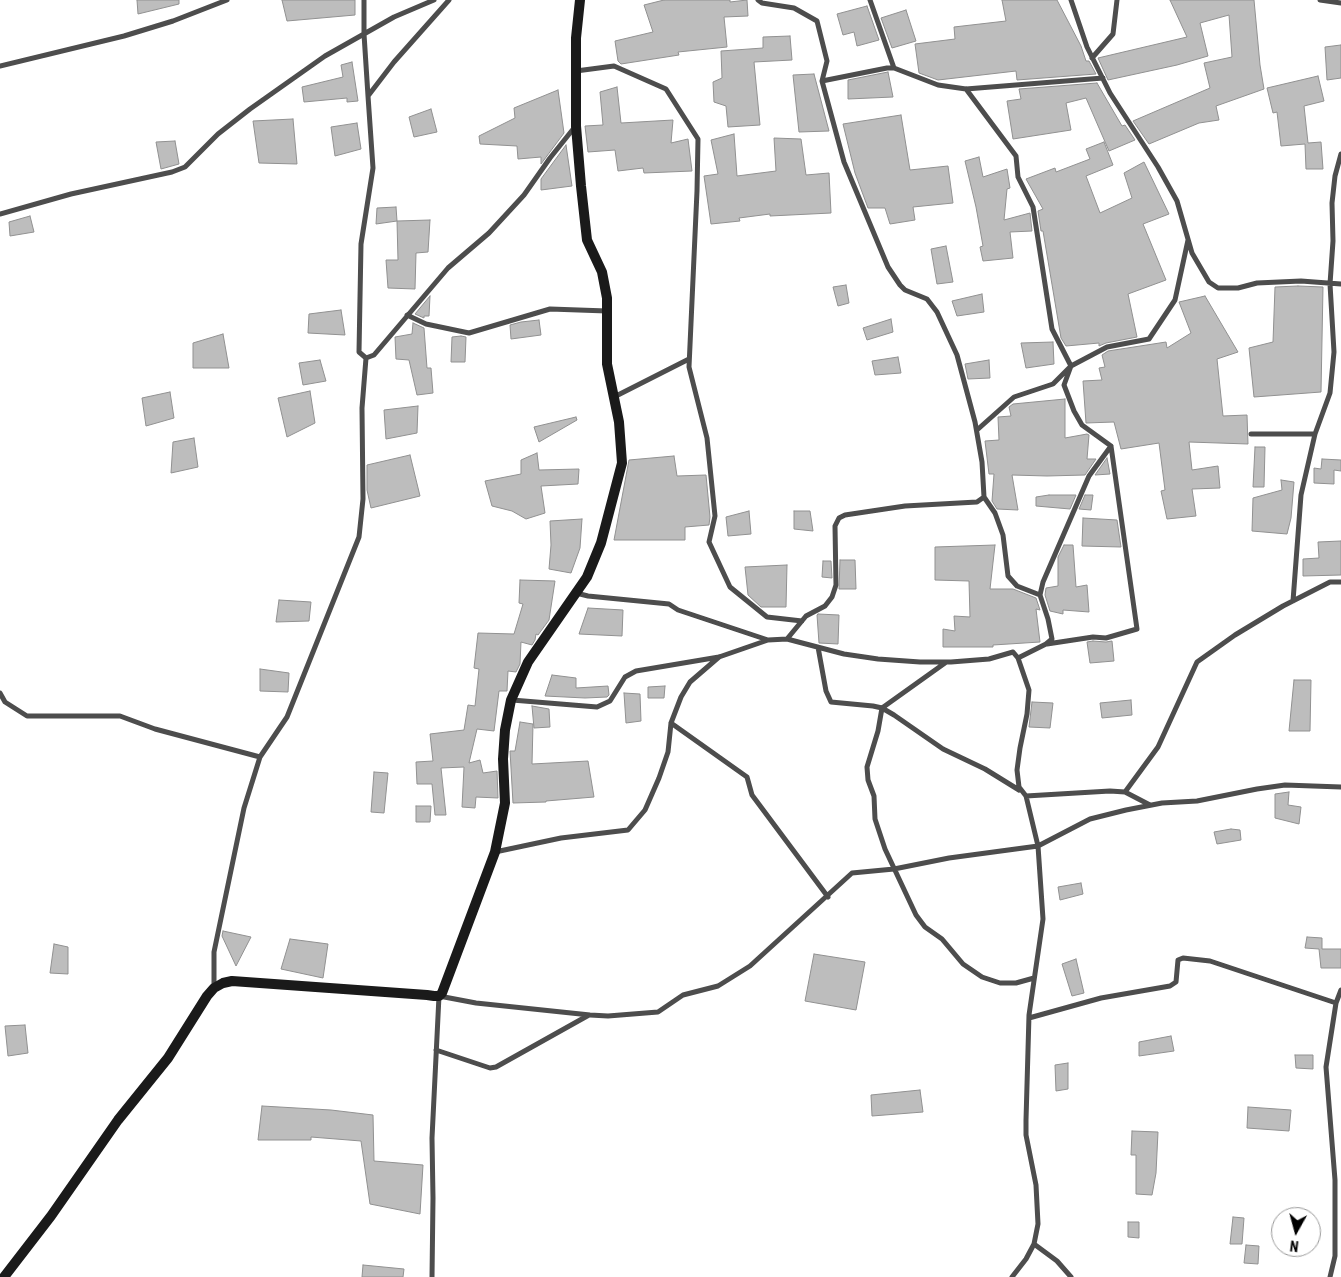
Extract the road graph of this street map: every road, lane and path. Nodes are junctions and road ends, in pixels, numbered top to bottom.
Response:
1 (228, 0) edge
2 (364, 0) edge
3 (434, 0) edge
4 (449, 0) edge
5 (580, 0) edge
6 (758, 0) edge
7 (870, 0) edge
8 (1071, 0) edge
9 (1117, 0) edge
10 (1320, 0) edge
11 (1341, 3) edge
12 (364, 34) junction
13 (1092, 58) junction
14 (0, 66) edge
15 (894, 68) junction
16 (576, 71) junction
17 (1103, 78) junction
18 (822, 81) junction
19 (966, 89) junction
20 (368, 96) junction
21 (576, 126) junction
22 (1341, 154) edge
23 (0, 214) edge
24 (1188, 240) junction
25 (1330, 284) junction
26 (1341, 284) edge
27 (607, 311) junction
28 (407, 315) junction
29 (366, 358) junction
30 (689, 359) junction
31 (1071, 366) junction
32 (614, 397) junction
33 (977, 430) junction
34 (1251, 434) dead end
35 (1315, 434) junction
36 (1111, 446) junction
37 (984, 497) junction
38 (1341, 582) edge
39 (576, 593) junction
40 (1040, 596) junction
41 (1293, 601) junction
42 (802, 621) junction
43 (787, 639) junction
44 (768, 640) junction
45 (1046, 644) junction
46 (818, 647) junction
47 (719, 657) junction
48 (1018, 658) junction
49 (946, 662) junction
50 (0, 693) edge
51 (511, 700) junction
52 (882, 708) junction
53 (671, 723) junction
54 (260, 757) junction
55 (1341, 787) edge
56 (1125, 792) junction
57 (1024, 794) junction
58 (1150, 806) junction
59 (1038, 846) junction
60 (495, 852) junction
61 (894, 869) junction
62 (828, 897) junction
63 (1034, 978) junction
64 (214, 988) junction
65 (1341, 990) edge
66 (439, 996) junction
67 (1336, 1003) junction
68 (590, 1015) junction
69 (1029, 1018) junction
70 (436, 1050) junction
71 (1034, 1244) junction
72 (4, 1277) edge
73 (432, 1277) edge
74 (1012, 1277) edge
75 (1071, 1277) edge
76 (1330, 1277) edge

1 - 14 street
2 - 12 street
3 - 12 street
4 - 20 street
5 - 16 street
6 - 18 street
7 - 15 street
8 - 13 street
9 - 13 street
10 - 11 street
12 - 20 street
12 - 23 street
13 - 17 street
15 - 18 street
15 - 19 street
16 - 21 street
16 - 30 street
17 - 19 street
17 - 24 street
18 - 33 street
19 - 31 street
20 - 29 street
21 - 27 street
21 - 28 street
22 - 25 street
24 - 25 street
24 - 31 street
25 - 26 street
25 - 35 street
27 - 28 street
27 - 32 street
28 - 29 street
29 - 54 street
30 - 32 street
30 - 42 street
31 - 33 street
31 - 36 street
32 - 39 street
33 - 37 street
34 - 35 street
35 - 41 street
36 - 40 street
36 - 45 street
37 - 40 street
37 - 42 street
38 - 41 street
39 - 44 street
39 - 51 street
40 - 45 street
41 - 56 street
42 - 43 street
43 - 44 street
43 - 46 street
44 - 47 street
45 - 48 street
46 - 49 street
46 - 52 street
47 - 51 street
47 - 53 street
48 - 49 street
48 - 57 street
49 - 52 street
50 - 54 street
51 - 60 street
52 - 57 street
52 - 61 street
53 - 60 street
53 - 62 street
54 - 64 street
55 - 58 street
56 - 57 street
56 - 58 street
57 - 59 street
58 - 59 street
59 - 61 street
59 - 63 street
60 - 66 street
61 - 62 street
61 - 63 street
62 - 68 street
63 - 69 street
64 - 66 street
64 - 72 street
65 - 67 street
66 - 68 street
66 - 70 street
67 - 69 street
67 - 76 street
68 - 70 street
69 - 71 street
70 - 73 street
71 - 74 street
71 - 75 street

